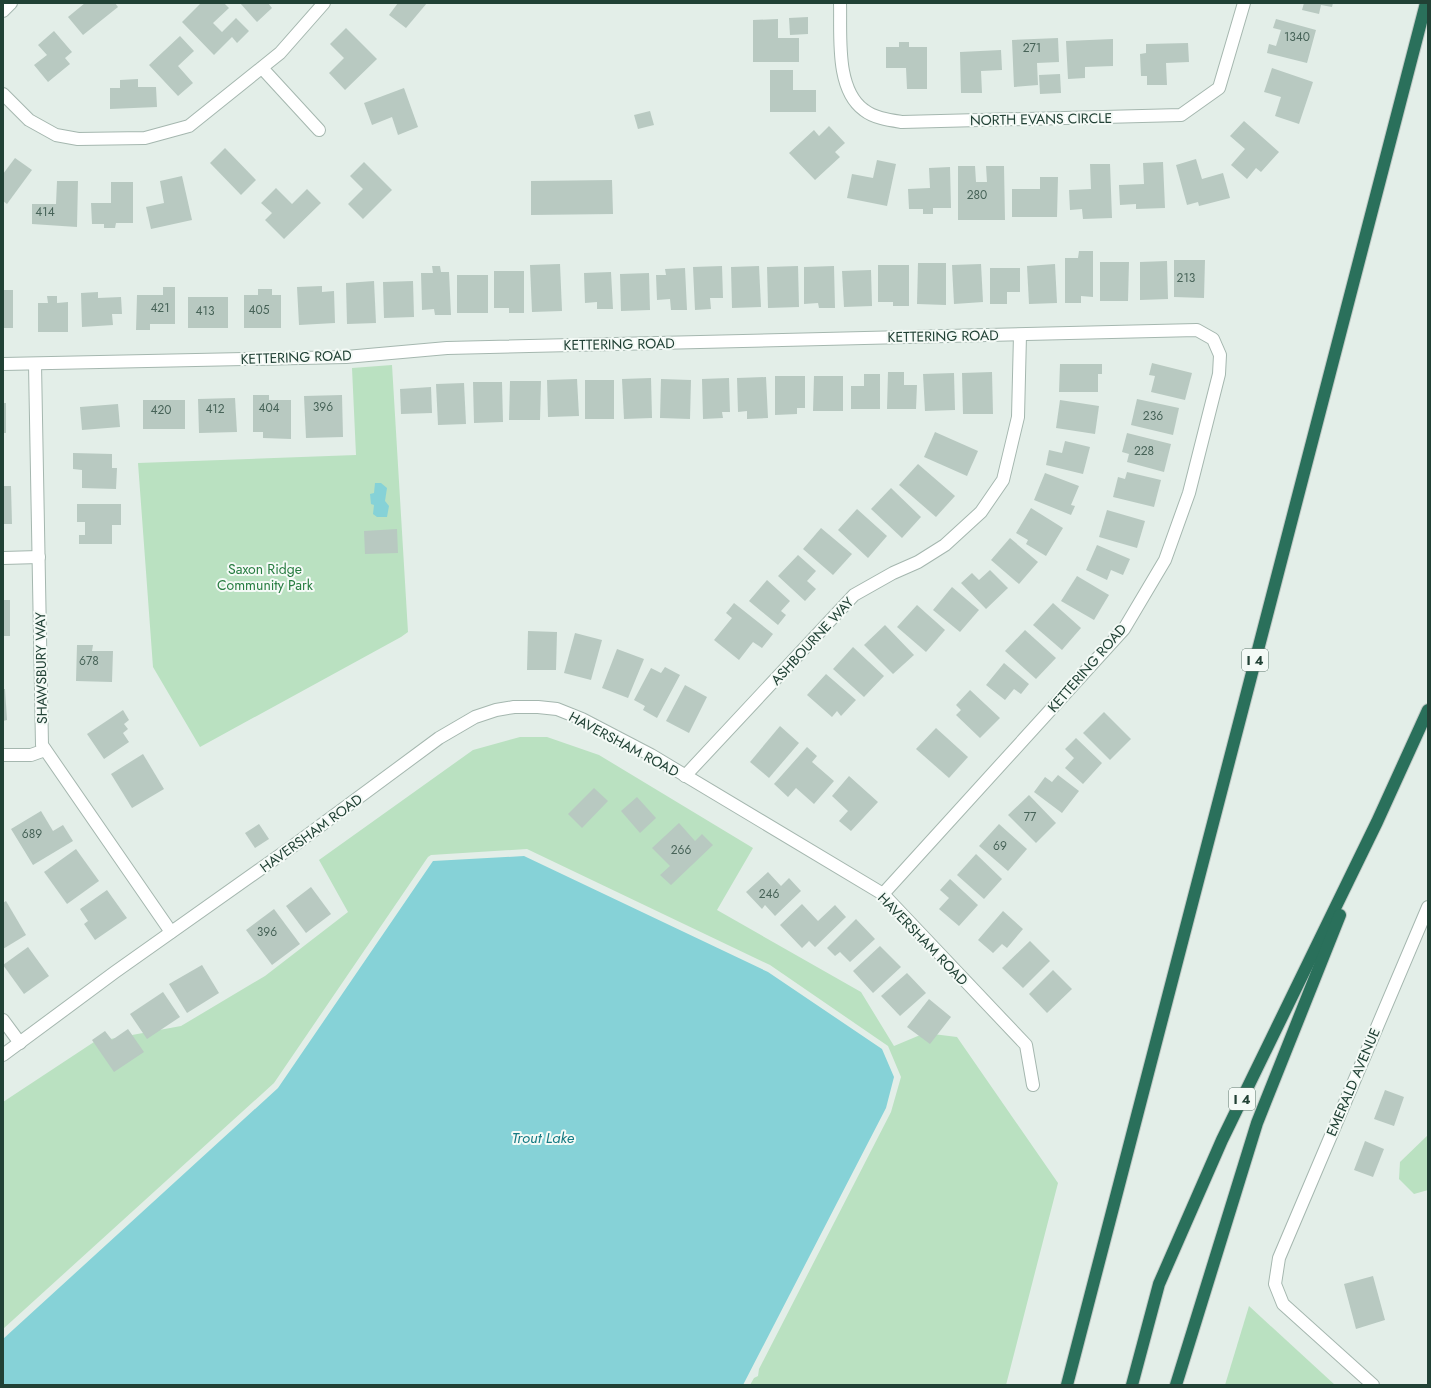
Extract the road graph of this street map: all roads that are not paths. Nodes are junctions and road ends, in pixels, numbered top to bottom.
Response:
1 (11, 3) edge
2 (324, 3) edge
3 (840, 3) edge
4 (1244, 3) edge
5 (1426, 3) edge
6 (3, 11) edge
7 (262, 68) junction
8 (3, 94) edge
9 (319, 130) dead end
10 (1020, 335) junction
11 (3, 364) edge
12 (35, 364) junction
13 (39, 557) junction
14 (3, 558) edge
15 (1428, 710) edge
16 (45, 750) junction
17 (3, 755) edge
18 (686, 776) junction
19 (1377, 822) junction
20 (883, 894) junction
21 (1427, 912) edge
22 (172, 932) junction
23 (3, 1020) edge
24 (20, 1043) junction
25 (3, 1055) edge
26 (1033, 1085) dead end
27 (1067, 1385) edge
28 (1132, 1385) edge
29 (1176, 1385) edge
30 (1373, 1385) edge

1 - 6 street
2 - 7 street
3 - 4 street, NORTH EVANS CIRCLE
5 - 27 highway, I 4
7 - 8 street
7 - 9 street
10 - 12 street, KETTERING ROAD
10 - 18 street, ASHBOURNE WAY
10 - 20 street, KETTERING ROAD
11 - 12 street, KETTERING ROAD
12 - 13 street, SHAWSBURY WAY
13 - 14 street
13 - 16 street, SHAWSBURY WAY
15 - 19 highway, I 4
16 - 17 street
16 - 22 street, SHAWSBURY WAY
18 - 20 street, HAVERSHAM ROAD
18 - 22 street, HAVERSHAM ROAD
19 - 28 highway, I 4
19 - 29 highway
20 - 26 street, HAVERSHAM ROAD
21 - 30 street, EMERALD AVENUE
22 - 24 street, HAVERSHAM ROAD
23 - 24 street
24 - 25 street, HAVERSHAM ROAD

